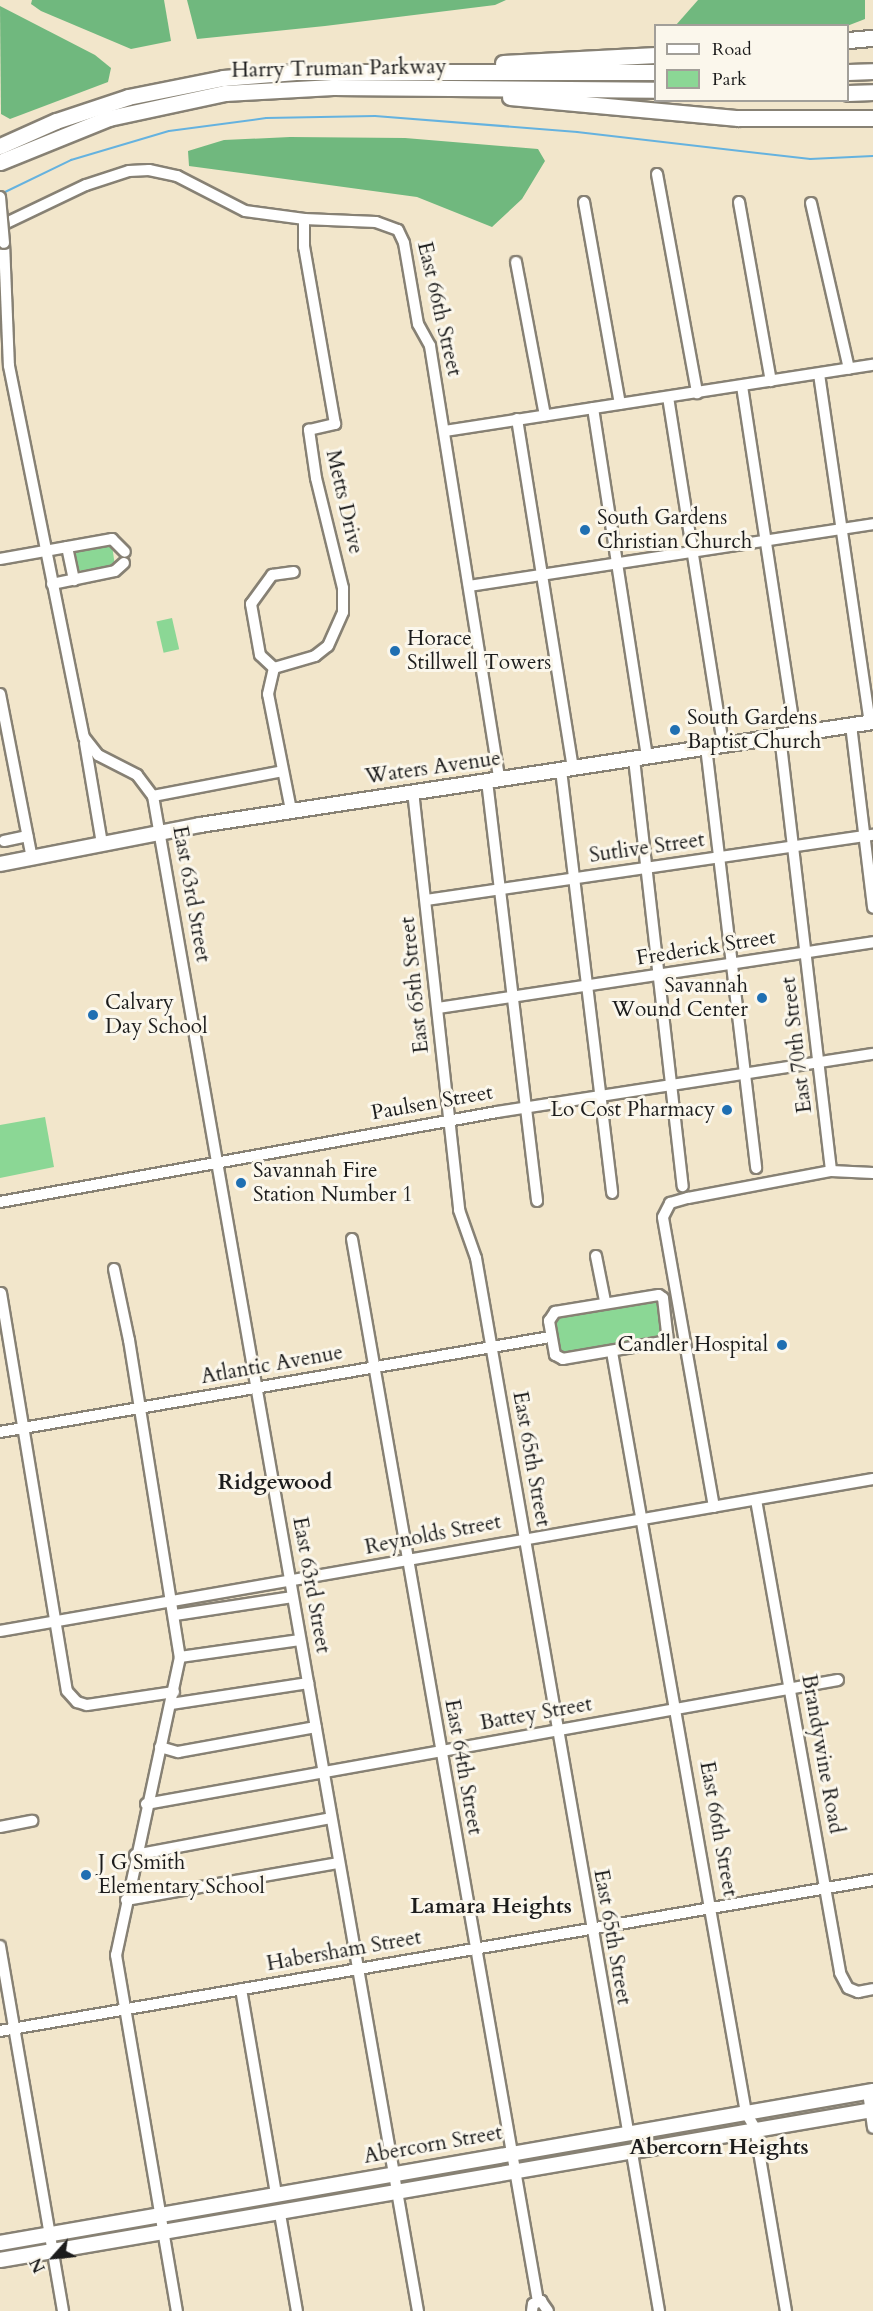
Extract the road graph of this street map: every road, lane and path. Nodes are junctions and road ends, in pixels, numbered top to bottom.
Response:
1 (873, 38) edge
2 (849, 40) edge
3 (654, 55) edge
4 (873, 71) edge
5 (654, 72) edge
6 (849, 72) edge
7 (223, 78) junction
8 (388, 87) junction
9 (654, 90) edge
10 (873, 92) edge
11 (849, 93) edge
12 (873, 118) edge
13 (0, 146) edge
14 (0, 162) edge
15 (657, 174) dead end
16 (0, 197) edge
17 (584, 202) dead end
18 (739, 202) dead end
19 (811, 203) dead end
20 (304, 219) junction
21 (0, 226) edge
22 (516, 262) dead end
23 (873, 365) edge
24 (5, 367) edge
25 (849, 369) junction
26 (819, 374) junction
27 (771, 381) junction
28 (742, 386) junction
29 (696, 393) junction
30 (668, 397) junction
31 (620, 404) junction
32 (593, 408) junction
33 (545, 415) junction
34 (517, 419) junction
35 (445, 431) junction
36 (873, 524) edge
37 (841, 529) junction
38 (766, 540) junction
39 (67, 547) junction
40 (45, 551) junction
41 (125, 552) dead end
42 (693, 552) junction
43 (0, 558) edge
44 (124, 563) dead end
45 (617, 564) junction
46 (294, 572) dead end
47 (542, 575) junction
48 (74, 580) junction
49 (52, 584) junction
50 (469, 586) junction
51 (274, 668) junction
52 (0, 694) edge
53 (871, 722) edge
54 (851, 725) junction
55 (795, 734) junction
56 (780, 736) junction
57 (84, 737) junction
58 (723, 745) junction
59 (706, 747) junction
60 (641, 758) junction
61 (567, 769) junction
62 (283, 771) junction
63 (493, 780) junction
64 (413, 791) junction
65 (153, 796) junction
66 (291, 810) junction
67 (160, 832) junction
68 (869, 835) edge
69 (27, 836) junction
70 (4, 841) dead end
71 (102, 844) junction
72 (793, 846) junction
73 (720, 857) junction
74 (32, 859) junction
75 (0, 864) edge
76 (646, 868) junction
77 (573, 879) junction
78 (500, 890) junction
79 (426, 900) junction
80 (873, 908) edge
81 (873, 942) edge
82 (805, 952) junction
83 (732, 963) junction
84 (660, 974) junction
85 (586, 985) junction
86 (513, 996) junction
87 (438, 1008) junction
88 (873, 1054) edge
89 (818, 1062) junction
90 (745, 1073) junction
91 (672, 1084) junction
92 (600, 1095) junction
93 (526, 1107) junction
94 (448, 1120) junction
95 (218, 1162) junction
96 (756, 1168) dead end
97 (831, 1171) junction
98 (873, 1173) edge
99 (683, 1186) dead end
100 (612, 1193) dead end
101 (0, 1202) edge
102 (537, 1202) dead end
103 (352, 1239) dead end
104 (596, 1256) dead end
105 (114, 1269) dead end
106 (1, 1293) edge
107 (605, 1301) junction
108 (550, 1337) junction
109 (492, 1348) junction
110 (612, 1352) junction
111 (374, 1367) junction
112 (257, 1387) junction
113 (139, 1408) junction
114 (24, 1428) junction
115 (0, 1432) edge
116 (873, 1479) edge
117 (756, 1500) junction
118 (714, 1507) junction
119 (644, 1519) junction
120 (525, 1538) junction
121 (407, 1560) junction
122 (290, 1581) junction
123 (293, 1597) junction
124 (172, 1601) junction
125 (175, 1615) junction
126 (55, 1622) junction
127 (0, 1631) edge
128 (300, 1640) junction
129 (180, 1657) junction
130 (838, 1680) dead end
131 (308, 1683) junction
132 (790, 1688) junction
133 (172, 1698) junction
134 (678, 1708) junction
135 (316, 1728) junction
136 (559, 1732) junction
137 (160, 1747) junction
138 (441, 1751) junction
139 (323, 1772) junction
140 (146, 1804) junction
141 (331, 1818) junction
142 (32, 1821) dead end
143 (0, 1827) edge
144 (135, 1855) junction
145 (339, 1863) junction
146 (873, 1880) edge
147 (826, 1888) junction
148 (126, 1900) junction
149 (711, 1908) junction
150 (591, 1929) junction
151 (0, 1946) edge
152 (475, 1949) junction
153 (358, 1969) junction
154 (241, 1989) junction
155 (873, 1989) edge
156 (123, 2010) junction
157 (14, 2028) junction
158 (0, 2031) edge
159 (871, 2092) edge
160 (872, 2110) edge
161 (746, 2113) junction
162 (662, 2125) junction
163 (755, 2128) junction
164 (873, 2128) edge
165 (628, 2131) junction
166 (510, 2153) junction
167 (632, 2153) junction
168 (605, 2157) junction
169 (514, 2171) junction
170 (394, 2173) junction
171 (303, 2188) junction
172 (276, 2193) junction
173 (397, 2193) junction
174 (161, 2214) junction
175 (280, 2214) junction
176 (262, 2216) junction
177 (50, 2234) junction
178 (163, 2234) junction
179 (0, 2243) edge
180 (52, 2252) junction
181 (0, 2260) edge
182 (538, 2301) junction
183 (63, 2311) edge
184 (177, 2311) edge
185 (297, 2311) edge
186 (418, 2311) edge
187 (531, 2311) edge
188 (548, 2311) edge
189 (659, 2311) edge
190 (786, 2311) edge

1 - 2 highway
3 - 7 highway
4 - 6 highway
5 - 7 highway, Harry Truman Parkway
7 - 13 highway, Harry Truman Parkway
8 - 9 highway, Harry Truman Parkway
8 - 12 highway
8 - 14 highway, Harry Truman Parkway
10 - 11 highway
15 - 29 street
16 - 24 street, bridge
17 - 31 street
18 - 27 street
19 - 25 street
20 - 21 street, East 66th Street
20 - 35 street, East 66th Street
20 - 51 street, Metts Drive
22 - 33 street
23 - 25 street
24 - 40 street
25 - 26 street
26 - 27 street
26 - 37 street
27 - 28 street
28 - 29 street
28 - 38 street
29 - 30 street
30 - 31 street
30 - 42 street
31 - 32 street
32 - 33 street
32 - 45 street
33 - 34 street
34 - 35 street
34 - 47 street
35 - 50 street, East 66th Street
36 - 37 street
37 - 38 street
37 - 53 street
38 - 42 street
38 - 55 street
39 - 40 street
39 - 41 street
39 - 48 street
40 - 43 street
40 - 49 street
42 - 45 street
42 - 58 street
44 - 48 street
45 - 47 street
45 - 60 street
46 - 51 street
47 - 50 street
47 - 61 street
48 - 49 street
49 - 57 street
50 - 63 street, East 66th Street
51 - 62 street
52 - 69 street
53 - 54 main road, Waters Avenue
54 - 55 main road, Waters Avenue
54 - 68 street
55 - 56 main road, Waters Avenue
56 - 58 main road, Waters Avenue
56 - 72 street, East 70th Street
57 - 65 street
57 - 71 street
58 - 59 main road, Waters Avenue
59 - 60 main road, Waters Avenue
59 - 73 street
60 - 61 main road, Waters Avenue
60 - 76 street
61 - 63 main road, Waters Avenue
61 - 77 street
62 - 65 street
62 - 66 street
63 - 64 main road, Waters Avenue
63 - 78 street, East 66th Street
64 - 66 main road, Waters Avenue
64 - 79 street, East 65th Street
65 - 67 street, East 63rd Street
66 - 67 main road, Waters Avenue
67 - 71 main road, Waters Avenue
67 - 95 street, East 63rd Street
68 - 72 street, Sutlive Street
68 - 80 street
69 - 70 street
69 - 74 street
71 - 74 main road, Waters Avenue
72 - 73 street, Sutlive Street
72 - 82 street, East 70th Street
73 - 76 street, Sutlive Street
73 - 83 street
74 - 75 main road, Waters Avenue
76 - 77 street, Sutlive Street
76 - 84 street
77 - 78 street, Sutlive Street
77 - 85 street
78 - 79 street, Sutlive Street
78 - 86 street, East 66th Street
79 - 87 street, East 65th Street
81 - 82 street, Frederick Street
82 - 83 street, Frederick Street
82 - 89 street, East 70th Street
83 - 84 street, Frederick Street
83 - 90 street
84 - 85 street, Frederick Street
84 - 91 street
85 - 86 street, Frederick Street
85 - 92 street
86 - 87 street, Frederick Street
86 - 93 street, East 66th Street
87 - 94 street, East 65th Street
88 - 89 street, Paulsen Street
89 - 90 street, Paulsen Street
89 - 97 street, East 70th Street
90 - 91 street, Paulsen Street
90 - 96 street
91 - 92 street, Paulsen Street
91 - 99 street
92 - 93 street, Paulsen Street
92 - 100 street
93 - 94 street, Paulsen Street
93 - 102 street, East 66th Street
94 - 95 street, Paulsen Street
94 - 109 street, East 65th Street
95 - 101 street, Paulsen Street
95 - 112 street, East 63rd Street
97 - 98 street
97 - 118 street
103 - 111 street, East 64th Street
104 - 107 street
105 - 113 street
106 - 114 street
107 - 108 street
107 - 110 street
108 - 109 street, Atlantic Avenue
108 - 110 street
109 - 111 street, Atlantic Avenue
109 - 120 street, East 65th Street
110 - 119 street, East 66th Street
111 - 112 street, Atlantic Avenue
111 - 121 street, East 64th Street
112 - 113 street, Atlantic Avenue
112 - 122 street, East 63rd Street
113 - 114 street, Atlantic Avenue
113 - 124 street
114 - 115 street, Atlantic Avenue
114 - 126 street
116 - 117 street, Reynolds Street
117 - 118 street, Reynolds Street
117 - 132 street, Brandywine Road
118 - 119 street, Reynolds Street
119 - 120 street, Reynolds Street
119 - 134 street, East 66th Street
120 - 121 street, Reynolds Street
120 - 136 street, East 65th Street
121 - 122 street, Reynolds Street
121 - 138 street, East 64th Street
122 - 123 street, East 63rd Street
122 - 124 street, Reynolds Street
123 - 125 street
123 - 128 street, East 63rd Street
124 - 125 street
124 - 126 street, Reynolds Street
125 - 129 street
126 - 127 street, Reynolds Street
126 - 133 street
128 - 129 street
128 - 131 street, East 63rd Street
129 - 133 street
130 - 132 street, Battey Street
131 - 133 street
131 - 135 street, East 63rd Street
132 - 134 street, Battey Street
132 - 147 street, Brandywine Road
133 - 137 street
134 - 136 street, Battey Street
134 - 149 street, East 66th Street
135 - 137 street
135 - 139 street, East 63rd Street
136 - 138 street, Battey Street
136 - 150 street, East 65th Street
137 - 140 street
138 - 139 street, Battey Street
138 - 152 street, East 64th Street
139 - 140 street, Battey Street
139 - 141 street, East 63rd Street
140 - 144 street
141 - 144 street
141 - 145 street, East 63rd Street
142 - 143 street
144 - 148 street
145 - 148 street
145 - 153 street, East 63rd Street
146 - 147 street, Habersham Street
147 - 149 street, Habersham Street
147 - 155 street, Brandywine Road
148 - 156 street
149 - 150 street, Habersham Street
149 - 161 street, East 66th Street
150 - 152 street, Habersham Street
150 - 165 street, East 65th Street
151 - 157 street
152 - 153 street, Habersham Street
152 - 166 street, East 64th Street
153 - 154 street, Habersham Street
153 - 170 street, East 63rd Street
154 - 156 street, Habersham Street
154 - 172 street
156 - 157 street, Habersham Street
156 - 174 street
157 - 158 street, Habersham Street
157 - 177 street
159 - 160 street
159 - 161 main road, Abercorn Street
160 - 163 main road, Abercorn Street
160 - 164 street
161 - 162 main road, Abercorn Street
161 - 163 street, East 66th Street
162 - 165 main road, Abercorn Street
162 - 167 main road
163 - 167 main road, Abercorn Street
163 - 190 street, East 66th Street
165 - 166 main road, Abercorn Street
165 - 168 main road
166 - 169 street, East 64th Street
166 - 170 main road, Abercorn Street
167 - 168 main road, Abercorn Street
167 - 189 street
168 - 169 main road, Abercorn Street
169 - 173 main road, Abercorn Street
169 - 182 street, East 64th Street
170 - 171 main road, Abercorn Street
170 - 173 street, East 63rd Street
171 - 172 main road, Abercorn Street
171 - 175 main road
172 - 174 main road, Abercorn Street
172 - 176 main road
173 - 175 main road, Abercorn Street
173 - 186 street, East 63rd Street
174 - 177 main road, Abercorn Street
174 - 178 street
175 - 176 main road, Abercorn Street
175 - 185 street
176 - 178 main road, Abercorn Street
177 - 179 main road, Abercorn Street
177 - 180 street
178 - 180 main road, Abercorn Street
178 - 184 street
180 - 181 main road, Abercorn Street
180 - 183 street
182 - 187 street
182 - 188 street

